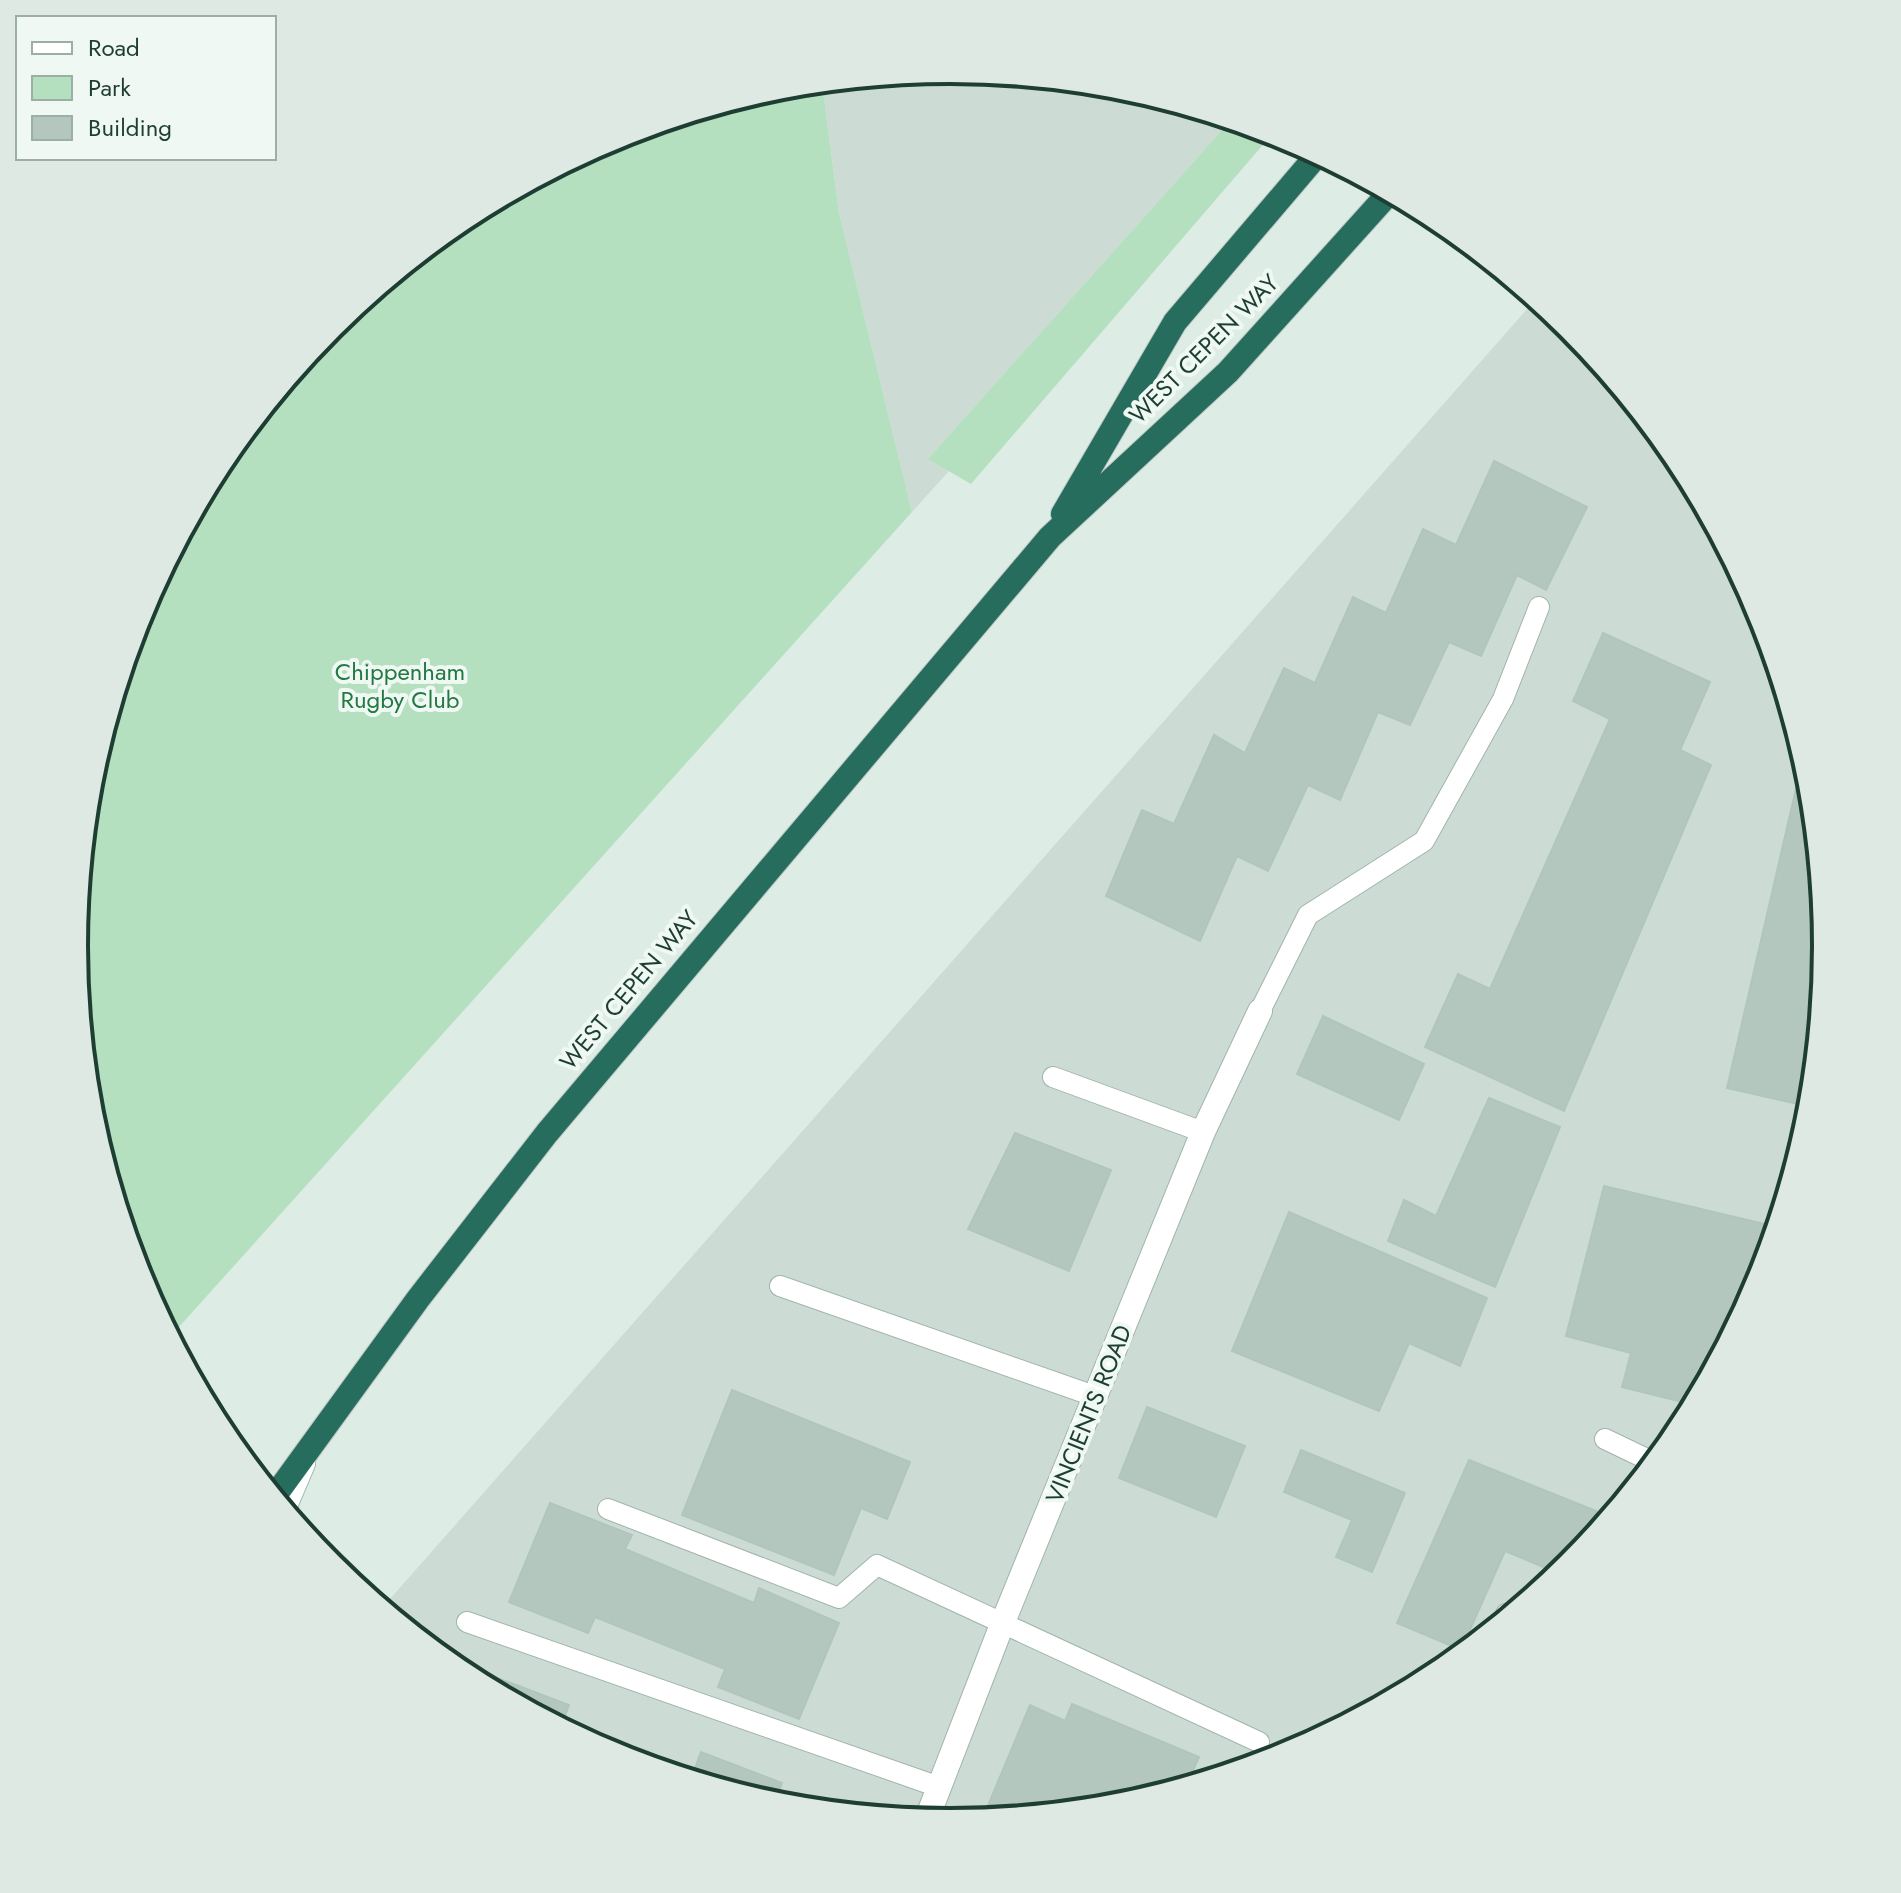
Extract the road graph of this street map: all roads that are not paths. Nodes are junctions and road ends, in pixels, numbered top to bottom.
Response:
1 (1310, 163) edge
2 (1383, 200) edge
3 (1050, 537) junction
4 (1539, 607) dead end
5 (1260, 1011) joint
6 (1053, 1077) dead end
7 (1203, 1132) junction
8 (780, 1286) dead end
9 (1097, 1397) junction
10 (317, 1435) junction
11 (1605, 1439) dead end
12 (1645, 1458) edge
13 (280, 1489) edge
14 (290, 1500) edge
15 (608, 1509) dead end
16 (467, 1622) dead end
17 (1003, 1622) junction
18 (1259, 1742) dead end
19 (939, 1787) junction
20 (931, 1808) edge

1 - 3 highway, WEST CEPEN WAY
2 - 3 highway, WEST CEPEN WAY
3 - 10 highway, WEST CEPEN WAY
4 - 5 lane
5 - 7 street, VINCIENTS ROAD
6 - 7 lane
7 - 9 street, VINCIENTS ROAD
8 - 9 lane
9 - 17 street, VINCIENTS ROAD
10 - 13 highway, WEST CEPEN WAY
10 - 14 lane
11 - 12 lane
15 - 17 lane
16 - 19 lane
17 - 18 lane
17 - 19 street, VINCIENTS ROAD
19 - 20 street, VINCIENTS ROAD

